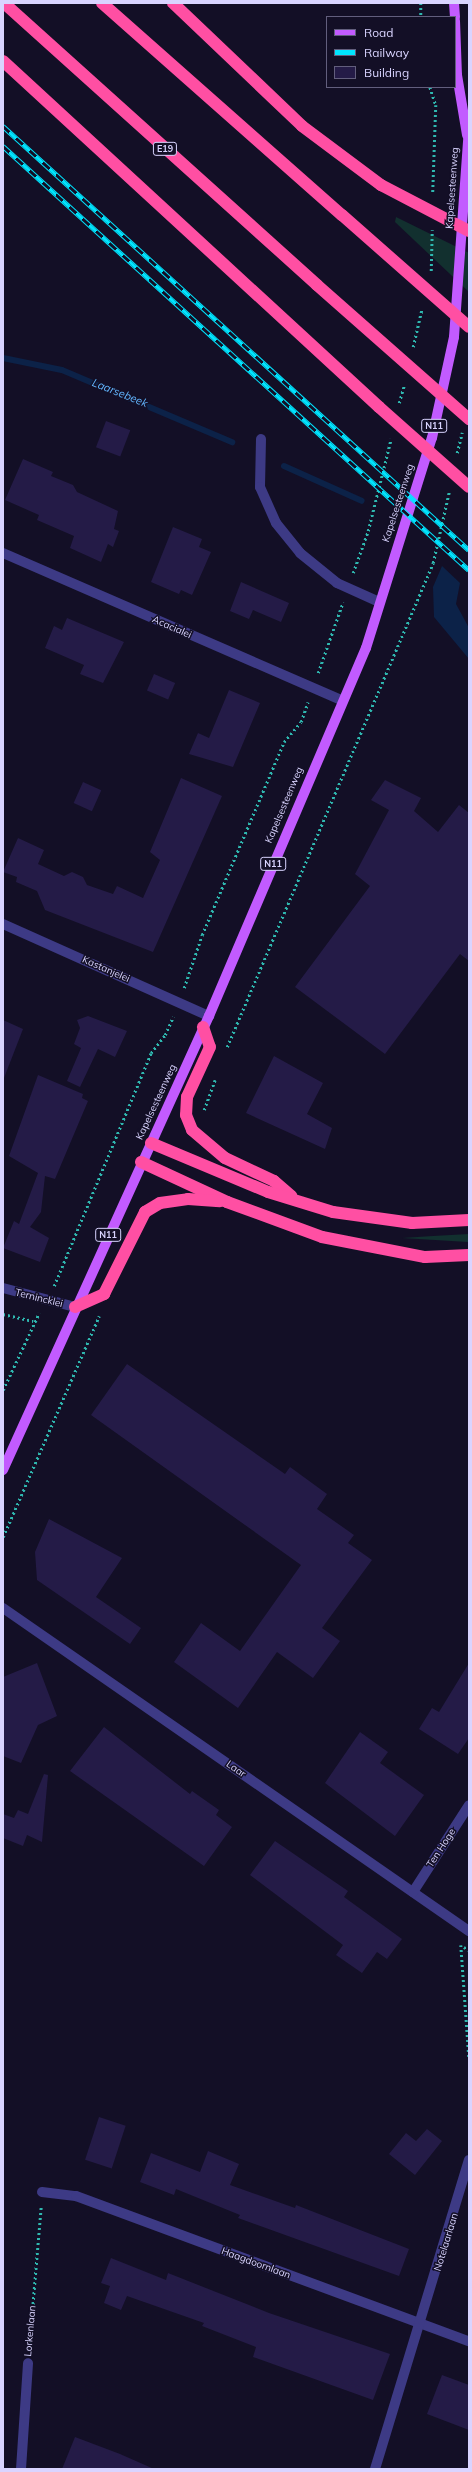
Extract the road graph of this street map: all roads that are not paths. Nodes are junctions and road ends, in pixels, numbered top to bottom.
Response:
1 (4, 3) edge
2 (102, 3) edge
3 (174, 3) edge
4 (454, 3) edge
5 (455, 16) edge
6 (3, 61) edge
7 (456, 75) edge
8 (469, 128) edge
9 (467, 139) junction
10 (469, 231) edge
11 (469, 327) edge
12 (466, 422) edge
13 (261, 439) dead end
14 (469, 487) edge
15 (3, 553) edge
16 (379, 602) junction
17 (341, 700) junction
18 (3, 924) edge
19 (209, 1016) junction
20 (204, 1027) junction
21 (150, 1143) junction
22 (141, 1162) junction
23 (292, 1197) junction
24 (227, 1202) junction
25 (469, 1220) edge
26 (469, 1255) edge
27 (3, 1288) edge
28 (75, 1307) junction
29 (3, 1470) edge
30 (3, 1608) edge
31 (469, 1805) edge
32 (413, 1892) junction
33 (469, 1931) edge
34 (469, 2160) edge
35 (42, 2192) road end
36 (421, 2324) junction
37 (469, 2341) edge
38 (28, 2363) road end
39 (21, 2469) edge
40 (375, 2469) edge

1 - 12 highway, E19, bridge
2 - 11 highway, bridge
3 - 10 highway, bridge
4 - 5 main road
6 - 14 highway, bridge
7 - 9 main road, Kapelsesteenweg / N11
8 - 9 main road, Kapelsesteenweg / N11
9 - 16 main road, Kapelsesteenweg / N11
13 - 16 street
15 - 17 street, Acacialei
16 - 17 main road, Kapelsesteenweg / N11
17 - 19 main road, Kapelsesteenweg / N11
18 - 19 street, Kastanjelei
19 - 20 main road, Kapelsesteenweg / N11
20 - 21 main road, Kapelsesteenweg / N11
20 - 23 highway
21 - 22 main road, Kapelsesteenweg / N11
21 - 23 highway
22 - 24 highway
22 - 28 main road, Kapelsesteenweg / N11
23 - 25 highway
24 - 26 highway
24 - 28 highway
27 - 28 street, Ternincklei
28 - 29 main road, Kapelsesteenweg / N11
30 - 32 street, Laar
31 - 32 street, Ten Hoge
32 - 33 street, Laar
34 - 36 street, Notelaarlaan
35 - 36 street, Haagdoornlaan
36 - 37 street, Haagdoornlaan
36 - 40 street, Notelaarlaan
38 - 39 street, Lorkenlaan

